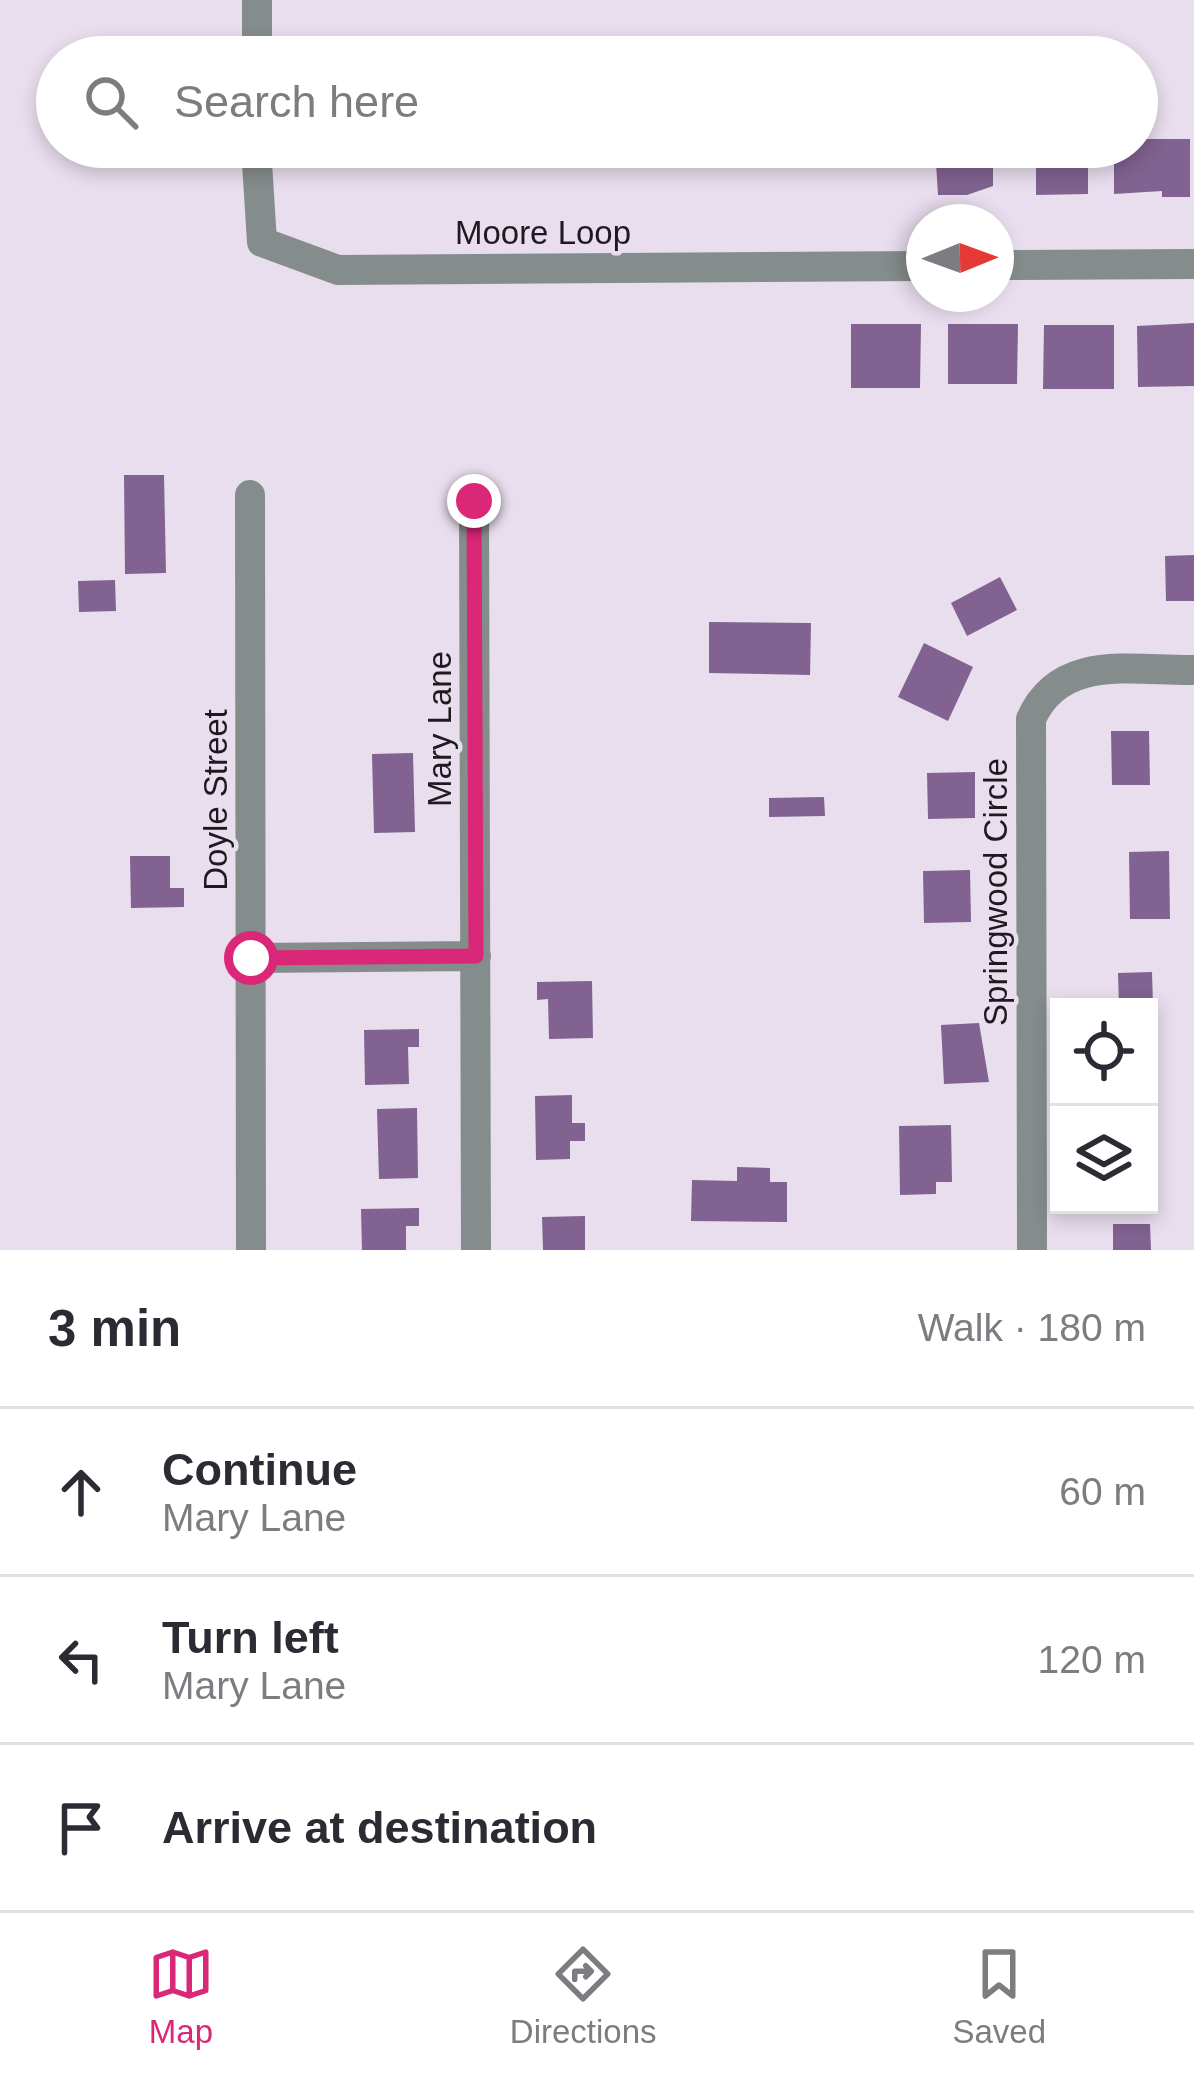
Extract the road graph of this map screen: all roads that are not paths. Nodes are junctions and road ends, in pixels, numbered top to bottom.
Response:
1 (257, 0) edge
2 (257, 36) edge
3 (257, 168) edge
4 (1194, 263) edge
5 (1014, 265) edge
6 (906, 266) edge
7 (250, 495) dead end
8 (474, 501) dead end
9 (1194, 670) edge
10 (476, 956) junction
11 (251, 958) junction
12 (251, 1250) edge
13 (476, 1250) edge
14 (1032, 1250) edge

1 - 2 street
3 - 6 street, Moore Loop
4 - 5 street
7 - 11 street, Doyle Street
8 - 10 street, Mary Lane
9 - 14 street, Springwood Circle
10 - 11 street
10 - 13 street, Mary Lane
11 - 12 street, Doyle Street

